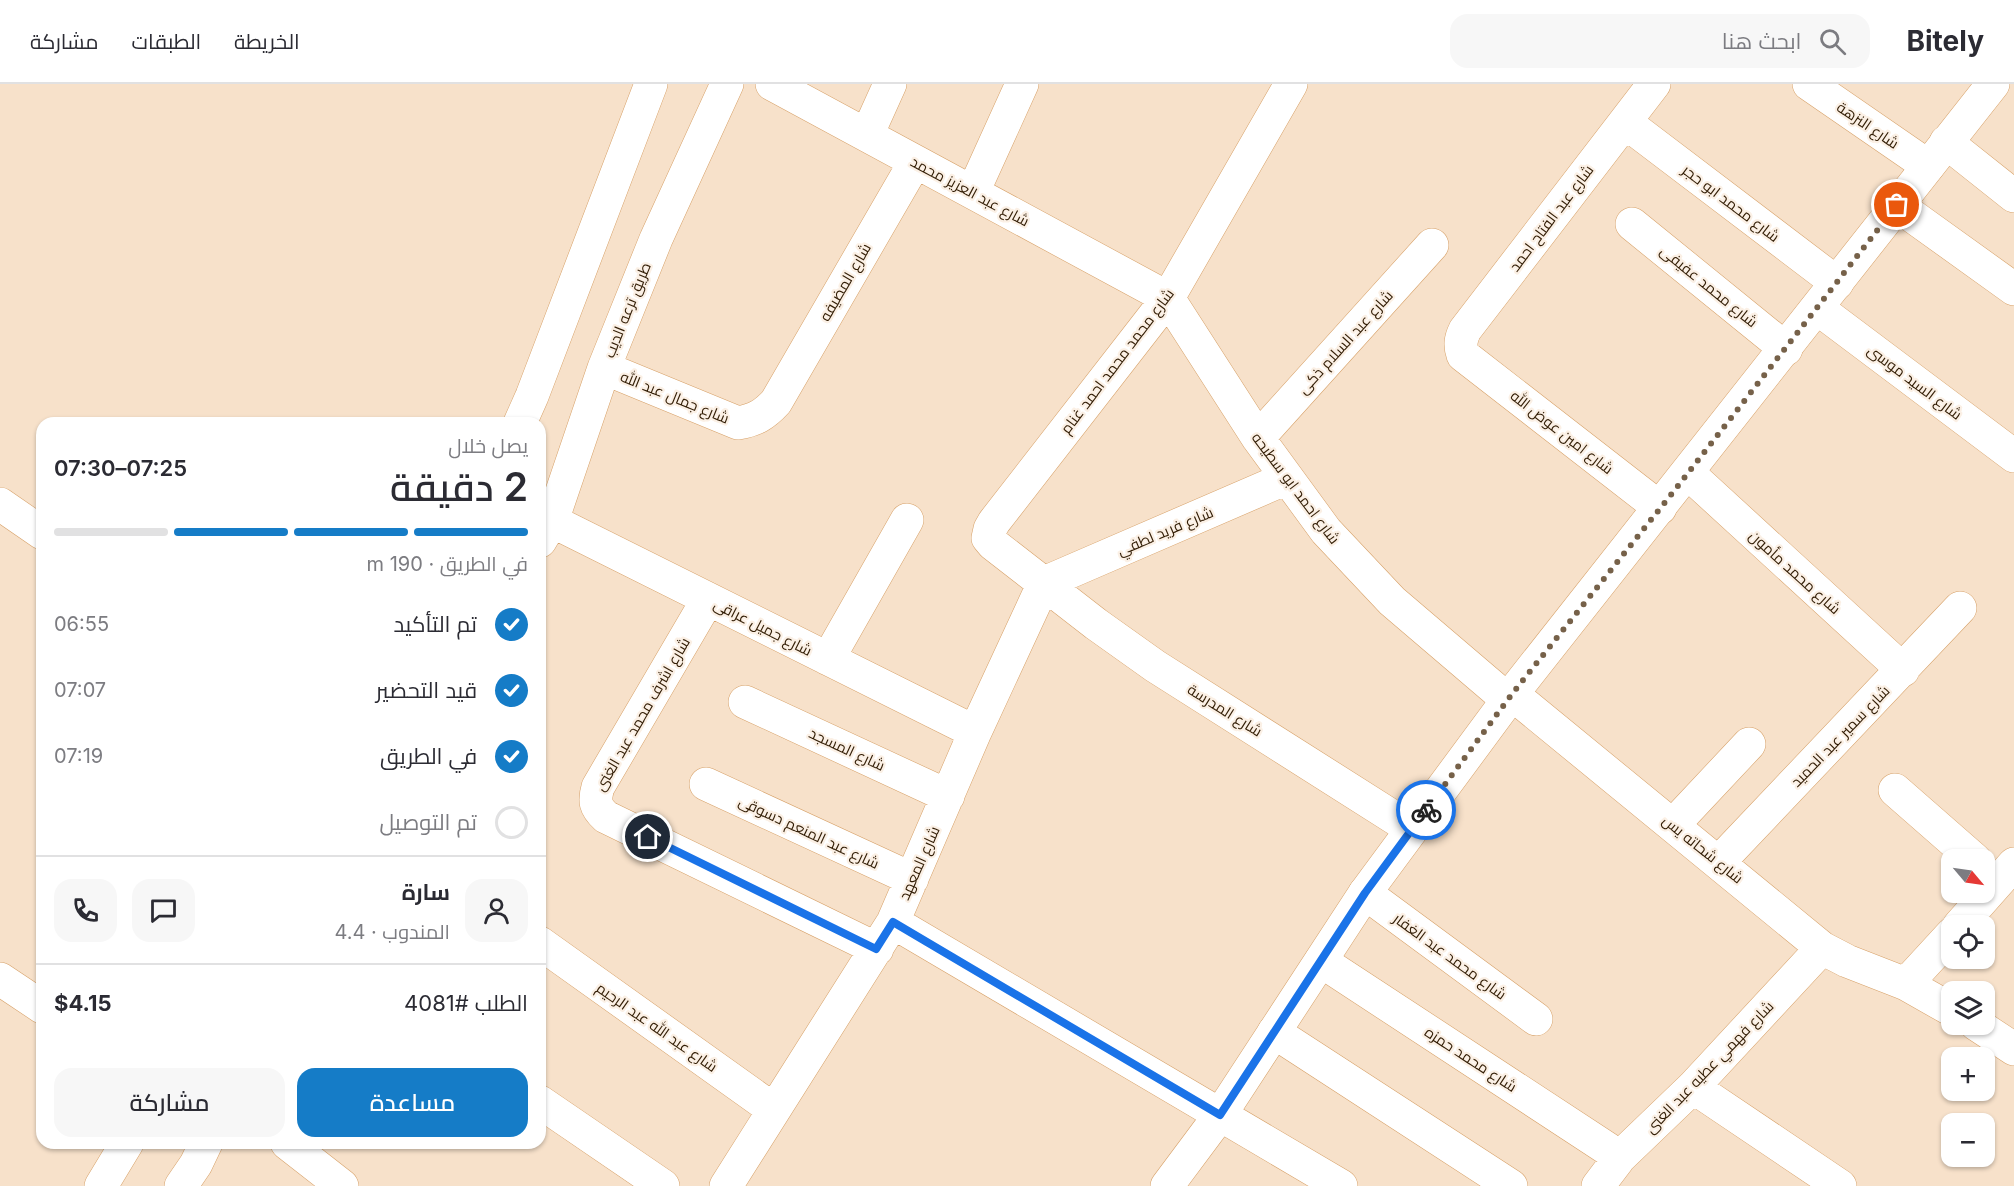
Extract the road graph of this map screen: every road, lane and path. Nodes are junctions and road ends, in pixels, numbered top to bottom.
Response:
1 (651, 84) edge
2 (727, 84) edge
3 (772, 84) edge
4 (890, 84) edge
5 (1022, 84) edge
6 (1291, 84) edge
7 (1654, 84) edge
8 (1809, 84) edge
9 (1980, 89) edge
10 (1625, 122) junction
11 (867, 135) junction
12 (1937, 154) junction
13 (915, 162) junction
14 (972, 192) junction
15 (2014, 196) edge
16 (1897, 205) junction
17 (1632, 224) dead end
18 (1432, 245) dead end
19 (2014, 289) edge
20 (1827, 296) junction
21 (1168, 298) junction
22 (1786, 349) junction
23 (1463, 356) joint
24 (604, 368) junction
25 (776, 402) joint
26 (523, 417) edge
27 (1258, 438) junction
28 (2014, 456) edge
29 (1688, 473) junction
30 (1287, 478) junction
31 (0, 504) edge
32 (1660, 508) junction
33 (907, 520) dead end
34 (36, 529) edge
35 (546, 531) edge
36 (1044, 583) junction
37 (708, 599) junction
38 (1960, 608) dead end
39 (828, 659) junction
40 (1903, 670) junction
41 (1510, 697) junction
42 (745, 702) dead end
43 (975, 732) junction
44 (1749, 744) dead end
45 (706, 784) dead end
46 (1895, 790) dead end
47 (948, 796) junction
48 (1673, 825) junction
49 (1412, 829) junction
50 (1969, 849) edge
51 (1719, 862) junction
52 (912, 879) junction
53 (1365, 893) junction
54 (885, 935) junction
55 (1941, 946) edge
56 (546, 947) edge
57 (1822, 948) junction
58 (1321, 961) junction
59 (0, 980) edge
60 (1906, 984) junction
61 (36, 1003) edge
62 (1941, 1004) edge
63 (1536, 1018) dead end
64 (1274, 1032) junction
65 (1993, 1035) edge
66 (2014, 1049) edge
67 (1693, 1087) junction
68 (546, 1106) edge
69 (774, 1110) junction
70 (1220, 1115) junction
71 (123, 1149) edge
72 (203, 1149) edge
73 (295, 1149) edge
74 (1620, 1157) junction
75 (101, 1186) edge
76 (181, 1186) edge
77 (342, 1186) edge
78 (663, 1186) edge
79 (726, 1186) edge
80 (1167, 1186) edge
81 (1341, 1186) edge
82 (1511, 1186) edge
83 (1598, 1186) edge
84 (1840, 1186) edge

1 - 26 street
2 - 24 street, طريق ترعه الديب
3 - 11 street, شارع عبد العزيز محمد
4 - 11 street
5 - 14 street
6 - 21 street, شارع محمد محمد احمد غنام
7 - 10 street, شارع عبد الفتاح احمد
8 - 12 street, شارع النزهة
9 - 12 street
10 - 20 street, شارع محمد ابو حجر
10 - 23 street, شارع عبد الفتاح احمد
11 - 13 street, شارع عبد العزيز محمد
12 - 15 street, شارع النزهة
12 - 16 street
13 - 14 street, شارع عبد العزيز محمد
13 - 25 street, شارع المضيفه
14 - 21 street, شارع عبد العزيز محمد
16 - 19 street
16 - 20 street
17 - 22 street, شارع محمد عفيفى
18 - 27 street, شارع عبد السلام ذكى
20 - 22 street
20 - 28 street, شارع السيد موسى
21 - 27 street, شارع احمد ابو سطيحه
21 - 36 street, شارع محمد محمد احمد غنام
22 - 29 street
23 - 32 street, شارع امين عوض الله
24 - 25 street, شارع جمال عبد الله
24 - 35 street, طريق ترعه الديب
27 - 30 street, شارع احمد ابو سطيحه
29 - 32 street
29 - 40 street, شارع محمد مأمون
30 - 36 street, شارع فريد لطفي
30 - 41 street, شارع احمد ابو سطيحه
31 - 34 street
32 - 41 street
33 - 39 street
35 - 37 street, شارع جميل عراقى
36 - 43 street, شارع المعهد
36 - 49 street, شارع المدرسة
37 - 39 street, شارع جميل عراقى
37 - 54 street, شارع اشرف محمد عبد الغنى
38 - 40 street, شارع سمير عبد الحميد
39 - 43 street, شارع جميل عراقى
40 - 51 street, شارع سمير عبد الحميد
41 - 48 street, شارع شحاته يس
41 - 49 street
42 - 47 street, شارع المسجد
43 - 47 street, شارع المعهد
44 - 48 street
45 - 52 street, شارع عبد المنعم دسوقى
46 - 50 street
47 - 52 street, شارع المعهد
48 - 51 street, شارع شحاته يس
49 - 53 street
51 - 57 street, شارع شحاته يس
52 - 54 street, شارع المعهد
53 - 58 street
53 - 63 street, شارع محمد عبد الغفار
54 - 69 street, شارع المعهد
54 - 70 street
55 - 60 street
56 - 69 street, شارع عبد الله عبد الرحيم
57 - 60 street, شارع شحاته يس
57 - 67 street, شارع فهمي عطيه عبد الغنى
58 - 64 street
58 - 74 street, شارع محمد حمزه
59 - 61 street
60 - 62 street, شارع شحاته يس
64 - 70 street
64 - 82 street
65 - 66 street
67 - 74 street, شارع فهمي عطيه عبد الغنى
67 - 84 street
68 - 78 street
69 - 79 street, شارع المعهد
70 - 80 street
70 - 81 street
71 - 75 street
72 - 76 street
73 - 77 street
74 - 83 street, شارع فهمي عطيه عبد الغنى

